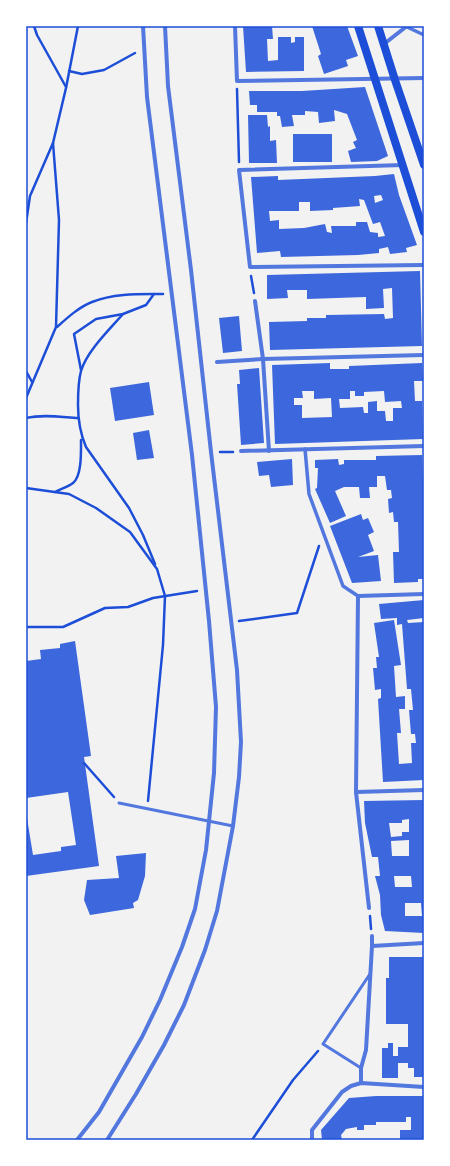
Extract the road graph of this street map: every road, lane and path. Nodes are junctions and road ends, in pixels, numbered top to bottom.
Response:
1 (34, 26) edge
2 (78, 26) edge
3 (143, 26) edge
4 (165, 26) edge
5 (235, 26) edge
6 (358, 26) edge
7 (378, 26) edge
8 (406, 26) edge
9 (424, 34) edge
10 (384, 45) junction
11 (144, 49) junction
12 (69, 71) junction
13 (424, 78) edge
14 (376, 79) junction
15 (395, 80) junction
16 (237, 81) junction
17 (66, 88) junction
18 (53, 143) junction
19 (404, 165) junction
20 (424, 165) edge
21 (239, 170) junction
22 (26, 223) edge
23 (424, 232) edge
24 (424, 265) edge
25 (250, 267) junction
26 (154, 294) junction
27 (171, 294) junction
28 (255, 301) joint
29 (123, 314) junction
30 (56, 327) junction
31 (424, 355) edge
32 (263, 359) junction
33 (217, 362) dead end
34 (81, 370) junction
35 (26, 371) edge
36 (32, 382) junction
37 (26, 398) edge
38 (26, 418) edge
39 (78, 418) junction
40 (82, 437) junction
41 (424, 446) edge
42 (304, 449) junction
43 (241, 451) joint
44 (268, 451) junction
45 (211, 452) junction
46 (26, 488) edge
47 (55, 492) junction
48 (323, 532) junction
49 (157, 569) junction
50 (206, 590) junction
51 (424, 594) edge
52 (165, 596) junction
53 (358, 596) junction
54 (232, 622) junction
55 (26, 627) edge
56 (84, 763) dead end
57 (424, 790) edge
58 (356, 792) junction
59 (119, 803) joint
60 (148, 809) junction
61 (209, 821) junction
62 (233, 826) junction
63 (369, 908) joint
64 (372, 936) joint
65 (424, 943) edge
66 (372, 946) junction
67 (370, 974) junction
68 (323, 1044) junction
69 (361, 1068) junction
70 (361, 1083) junction
71 (424, 1087) edge
72 (77, 1140) edge
73 (107, 1140) edge
74 (252, 1140) edge
75 (312, 1140) edge

1 - 17 path
2 - 12 path
3 - 11 street
4 - 45 street
5 - 16 street
6 - 14 main road
7 - 10 main road
8 - 9 street
8 - 10 street
10 - 15 main road
11 - 12 path
11 - 27 street
12 - 17 path
13 - 15 street
14 - 15 street
14 - 16 street
14 - 19 main road
15 - 20 main road
16 - 21 path
17 - 18 path
18 - 22 path
18 - 30 path
19 - 21 street
19 - 23 main road
21 - 25 street
24 - 25 street
25 - 28 path
26 - 27 path
26 - 29 path
26 - 30 path
27 - 50 street
28 - 32 street
29 - 34 path
29 - 34 path
30 - 36 path
31 - 32 street
32 - 33 street
32 - 44 street
34 - 39 path
35 - 36 path
36 - 37 path
38 - 39 path
39 - 40 path
40 - 47 path
40 - 49 path
41 - 42 street
42 - 44 street
42 - 48 street
43 - 44 street
43 - 45 path
45 - 54 street
46 - 47 path
47 - 49 path
48 - 53 street
48 - 54 path
49 - 52 path
50 - 52 path
50 - 61 street
51 - 53 street
52 - 55 path
52 - 60 path
53 - 58 street
54 - 62 street
56 - 59 path
57 - 58 street
58 - 63 street
59 - 60 lane
60 - 61 lane
61 - 62 lane
61 - 72 street
62 - 73 street
63 - 64 path
64 - 66 street
65 - 66 street
66 - 67 street
67 - 68 lane
67 - 69 street
68 - 69 lane
68 - 74 path
69 - 70 street
70 - 71 street
70 - 75 street

